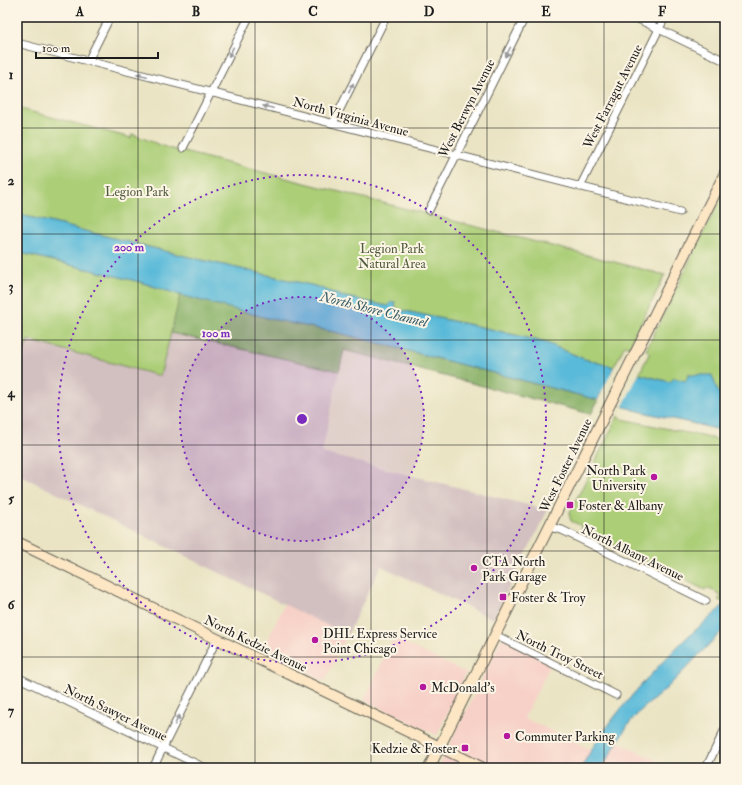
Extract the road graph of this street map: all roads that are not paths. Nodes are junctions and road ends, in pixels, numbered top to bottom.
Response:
1 (110, 17) edge
2 (249, 17) edge
3 (386, 17) edge
4 (525, 17) edge
5 (634, 17) edge
6 (665, 17) edge
7 (659, 29) junction
8 (17, 43) edge
9 (88, 61) junction
10 (725, 61) edge
11 (211, 93) junction
12 (333, 123) junction
13 (183, 148) dead end
14 (456, 156) junction
15 (725, 173) edge
16 (580, 187) junction
17 (429, 210) dead end
18 (680, 212) dead end
19 (549, 527) junction
20 (17, 542) edge
21 (706, 601) dead end
22 (495, 635) junction
23 (217, 639) junction
24 (17, 677) edge
25 (616, 695) dead end
26 (725, 729) edge
27 (722, 745) edge
28 (440, 747) junction
29 (163, 748) junction
30 (153, 768) edge
31 (205, 768) edge
32 (429, 768) edge
33 (483, 768) edge
34 (706, 768) edge

1 - 9 street
2 -> 11 street
12 -> 3 street
4 -> 14 street, West Berwyn Avenue
5 - 7 street
6 - 7 street, West Farragut Avenue
7 - 10 street
7 - 16 street, West Farragut Avenue
8 - 9 street, North Virginia Avenue
11 -> 9 street, North Virginia Avenue
12 -> 11 street, North Virginia Avenue
11 - 13 street
12 - 14 street, North Virginia Avenue
14 - 16 street, North Virginia Avenue
14 - 17 street, West Berwyn Avenue
15 - 19 main road, West Foster Avenue
16 - 18 street, North Virginia Avenue
19 - 21 street, North Albany Avenue
19 - 22 main road, West Foster Avenue
20 - 23 main road, North Kedzie Avenue
22 - 25 street, North Troy Street
22 - 28 main road, West Foster Avenue
23 - 28 main road, North Kedzie Avenue
29 -> 23 street
24 - 29 street, North Sawyer Avenue
26 - 27 street
27 - 34 street
28 - 32 main road, West Foster Avenue
28 - 33 main road, North Kedzie Avenue
29 - 30 street
29 - 31 street, North Sawyer Avenue

